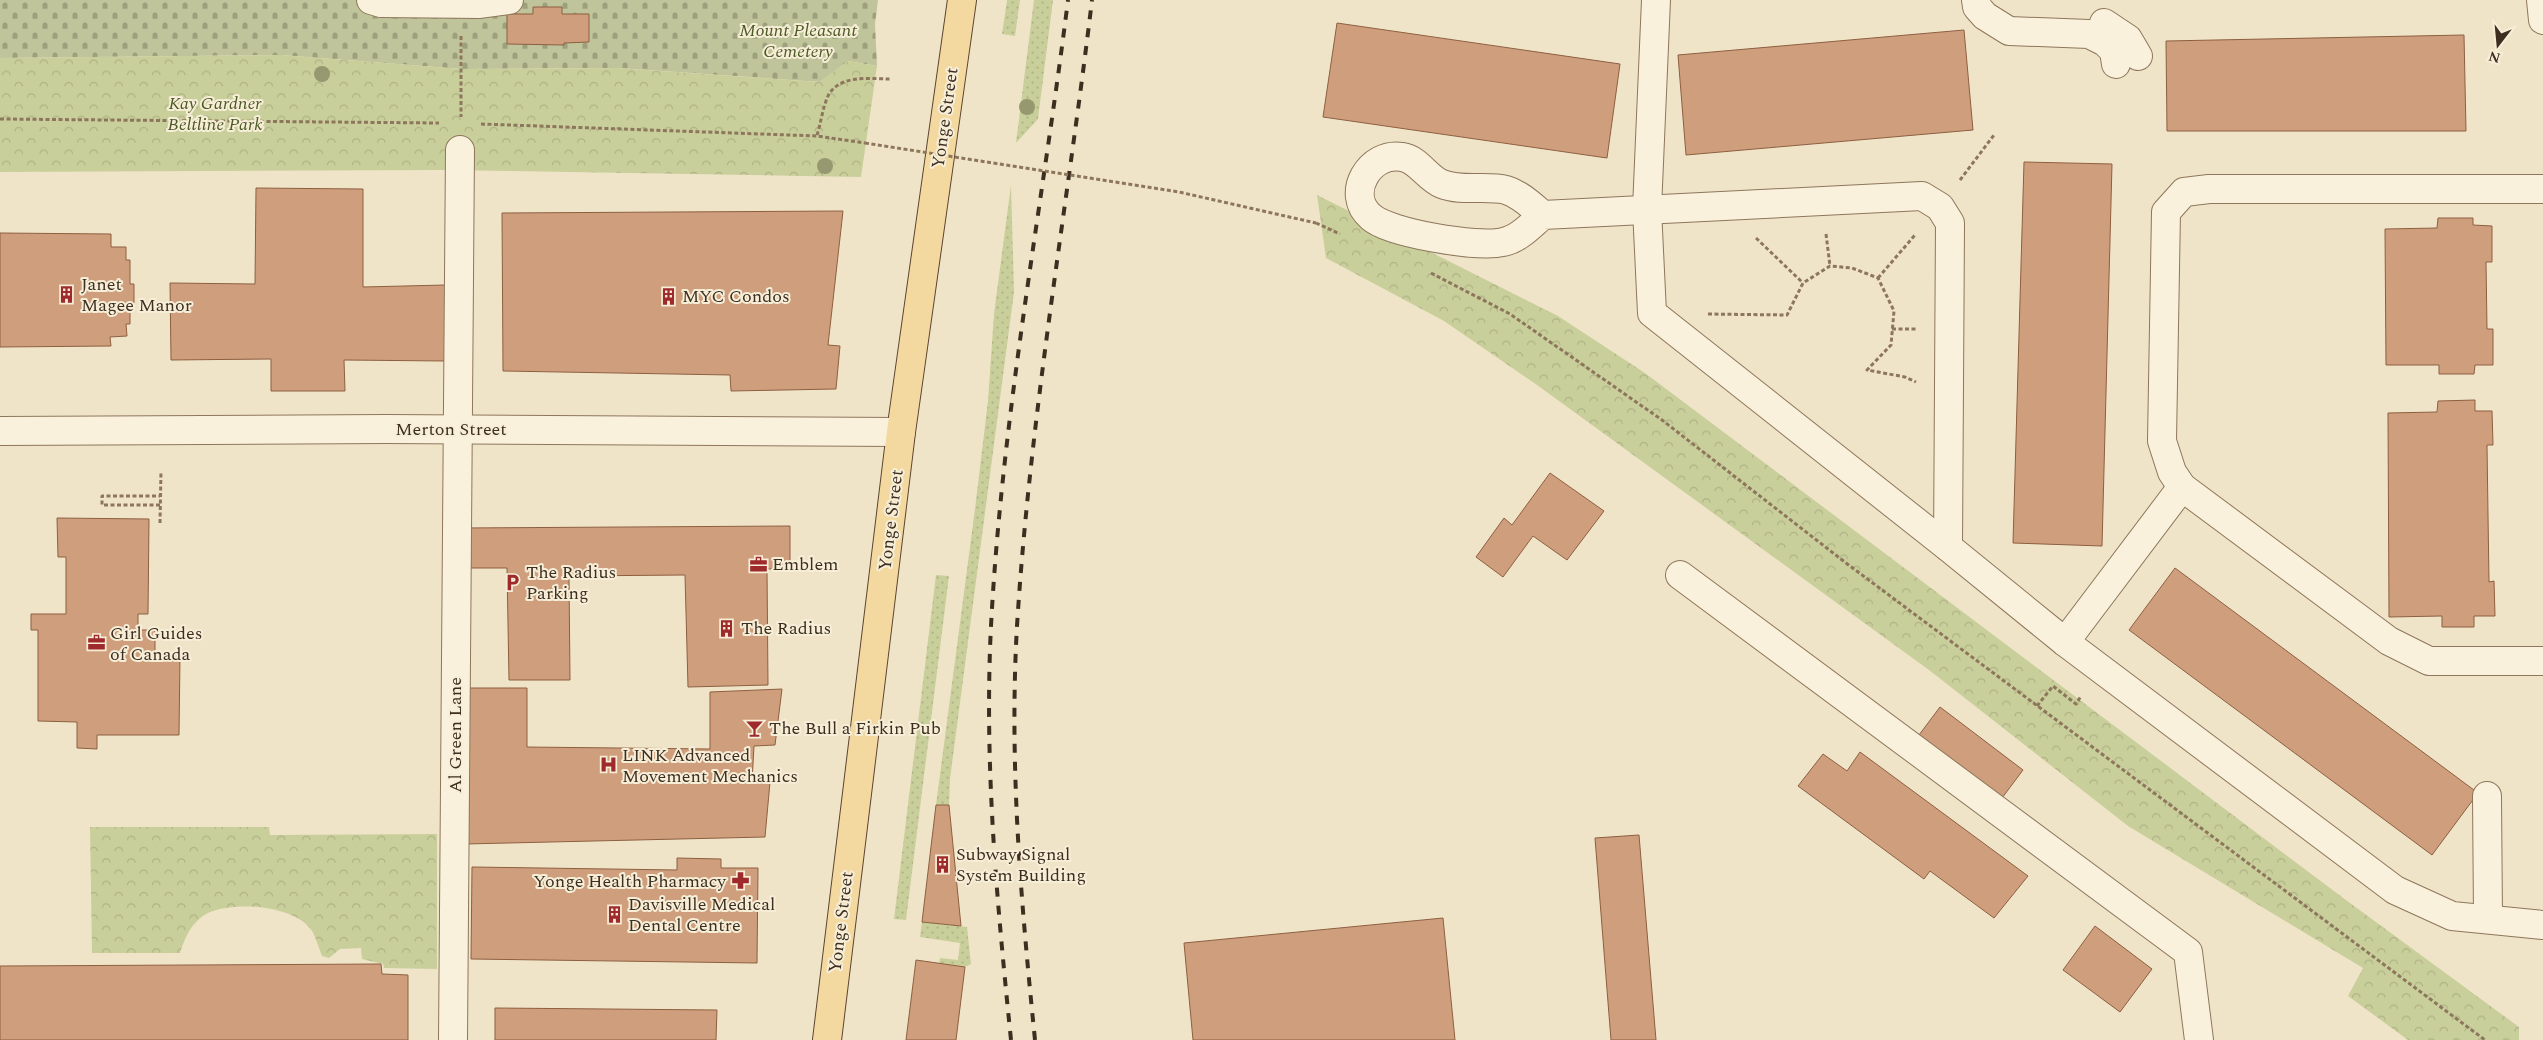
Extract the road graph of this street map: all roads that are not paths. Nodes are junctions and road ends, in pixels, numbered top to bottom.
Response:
1 (371, 0) edge
2 (509, 0) edge
3 (962, 0) edge
4 (1656, 0) edge
5 (1976, 0) edge
6 (2540, 0) edge
7 (2543, 20) edge
8 (2127, 60) dead end
9 (460, 150) dead end
10 (2543, 189) edge
11 (1647, 209) junction
12 (1543, 215) junction
13 (458, 429) junction
14 (0, 431) edge
15 (901, 432) junction
16 (2182, 486) junction
17 (1948, 547) junction
18 (1680, 575) dead end
19 (2065, 642) junction
20 (2543, 661) edge
21 (2487, 796) dead end
22 (2488, 918) junction
23 (2543, 925) edge
24 (453, 1040) edge
25 (826, 1040) edge
26 (2199, 1040) edge

1 - 2 street
3 - 15 main road, Yonge Street
4 - 11 street
5 - 8 street
6 - 7 street
9 - 13 street, Al Green Lane
10 - 16 street
11 - 12 street
11 - 17 street
11 - 17 street
12 - 12 street
13 - 14 street, Merton Street
13 - 15 street, Merton Street
13 - 24 street, Al Green Lane
15 - 25 main road, Yonge Street
16 - 19 street
16 - 20 street
17 - 19 street
18 - 26 street
19 - 22 street
21 - 22 street
22 - 23 street

